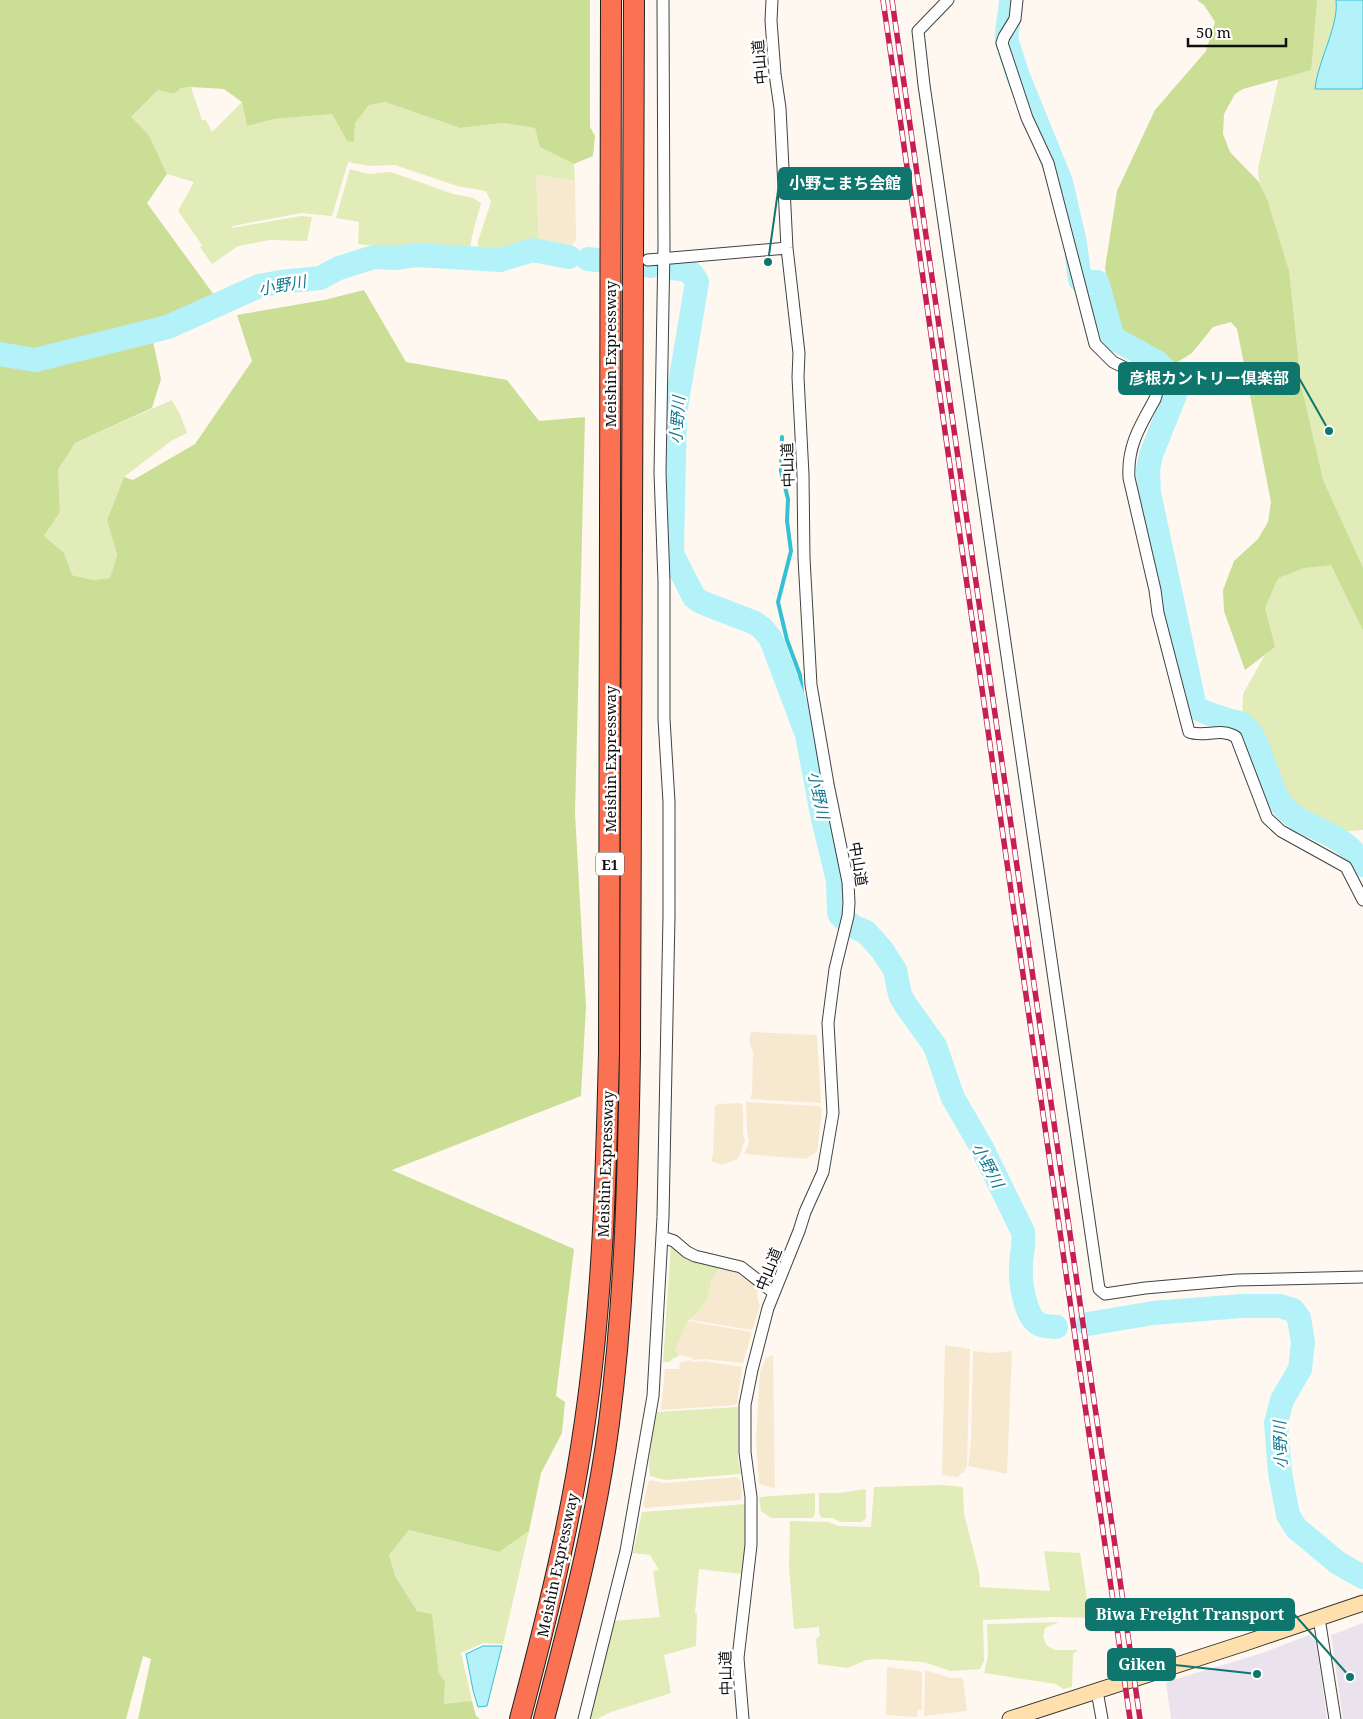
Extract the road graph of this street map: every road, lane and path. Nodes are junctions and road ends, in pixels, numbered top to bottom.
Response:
1 (612, 0) edge
2 (634, 0) edge
3 (663, 0) edge
4 (772, 0) edge
5 (948, 0) edge
6 (1017, 0) edge
7 (787, 248) junction
8 (664, 258) junction
9 (648, 260) dead end
10 (1363, 900) edge
11 (662, 1237) junction
12 (1363, 1278) edge
13 (774, 1293) junction
14 (1363, 1603) edge
15 (1319, 1618) junction
16 (1097, 1691) junction
17 (520, 1719) edge
18 (544, 1719) edge
19 (584, 1719) edge
20 (743, 1719) edge
21 (1010, 1719) edge
22 (1102, 1719) edge
23 (1335, 1719) edge

1 - 17 highway, Meishin Expressway / E1
2 - 18 highway, Meishin Expressway / E1
3 - 8 street
4 - 7 street, 中山道
5 - 12 street
6 - 10 street
7 - 8 street
7 - 13 street, 中山道
8 - 9 street
8 - 11 street
11 - 13 street
11 - 19 street
13 - 20 street, 中山道
14 - 15 main road
15 - 16 main road
15 - 23 street
16 - 21 main road
16 - 22 street

